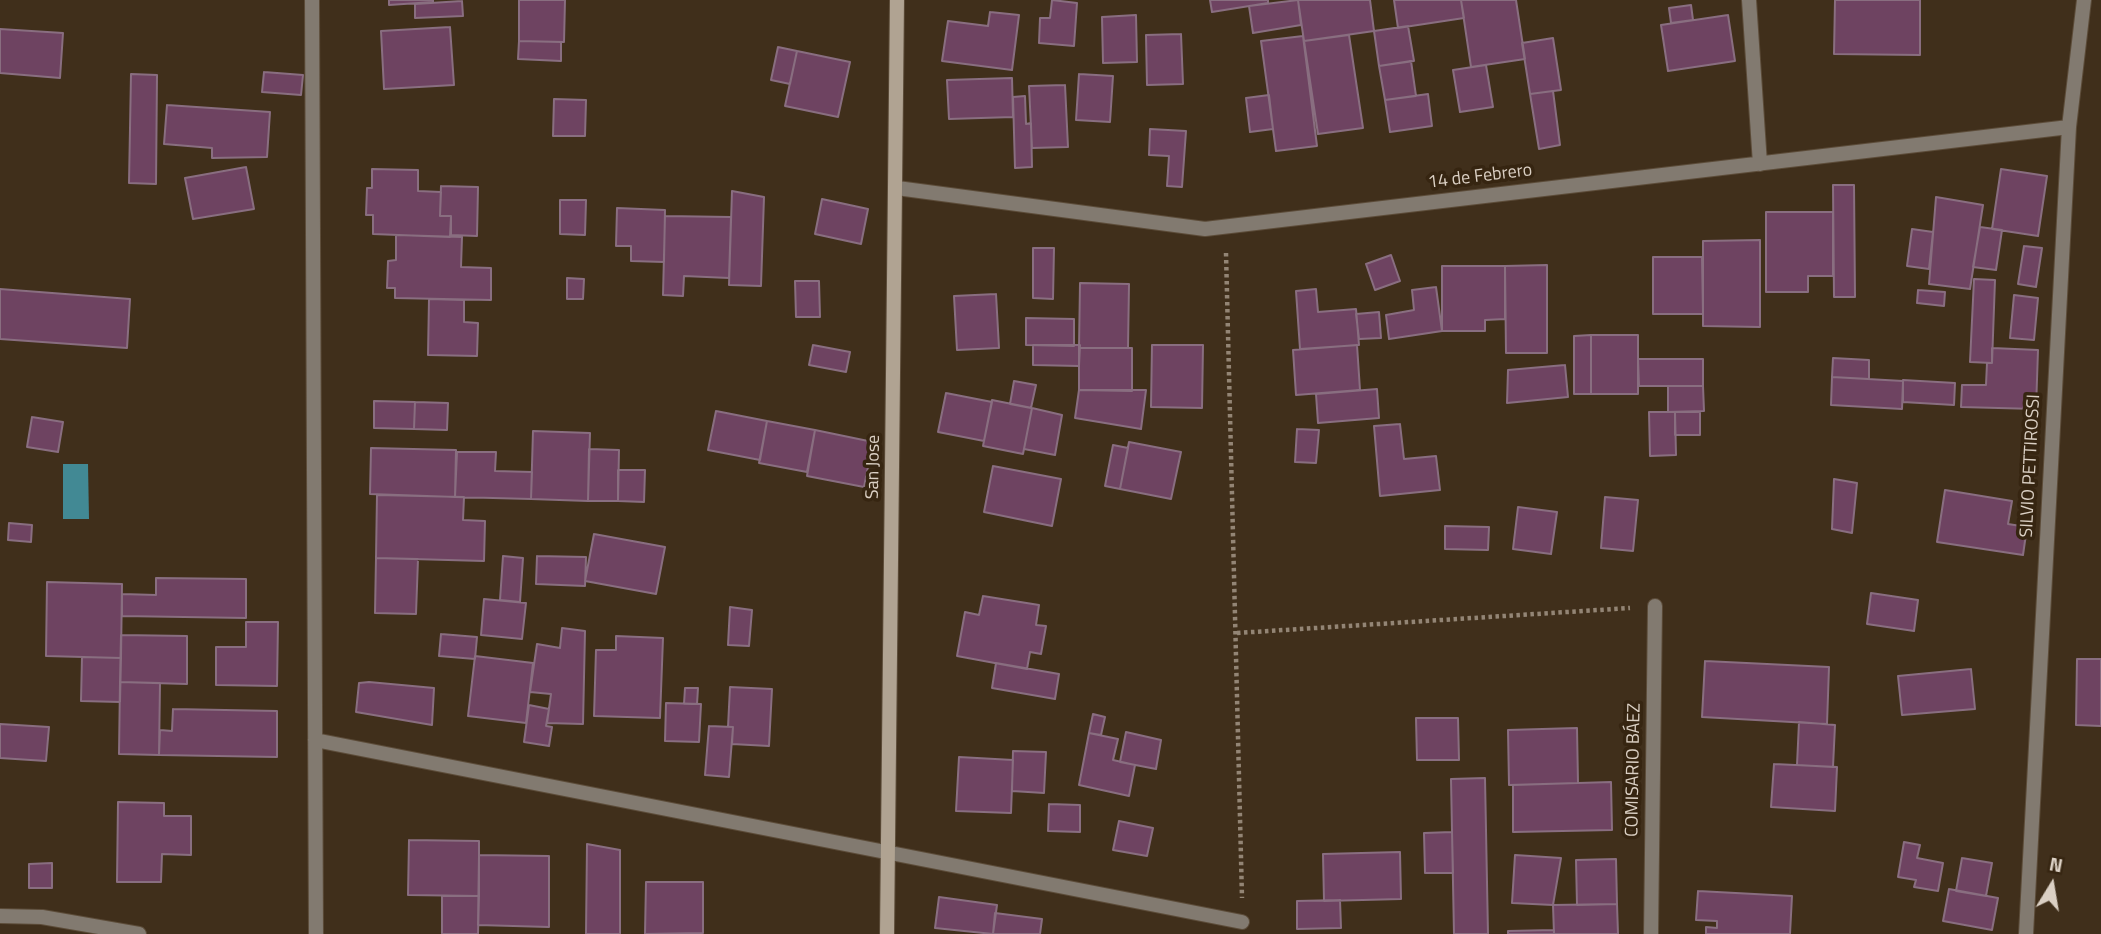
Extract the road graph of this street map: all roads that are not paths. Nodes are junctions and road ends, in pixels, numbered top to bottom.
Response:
1 (312, 0) edge
2 (897, 0) edge
3 (1749, 0) edge
4 (2084, 0) edge
5 (2069, 127) junction
6 (1760, 164) junction
7 (897, 188) junction
8 (1655, 606) road end
9 (315, 740) junction
10 (888, 851) junction
11 (0, 916) edge
12 (1242, 922) road end
13 (139, 934) edge
14 (316, 934) edge
15 (887, 934) edge
16 (1651, 934) edge
17 (2026, 934) edge

1 - 9 street
2 - 7 street, San Jose
3 - 6 street
4 - 5 street, SILVIO PETTIROSSI
5 - 6 street, 14 de Febrero
5 - 17 street, SILVIO PETTIROSSI
6 - 7 street, 14 de Febrero
7 - 10 street, San Jose
8 - 16 street, COMISARIO BÁEZ
9 - 10 street
9 - 14 street
10 - 12 street
10 - 15 street, San Jose
11 - 13 street

